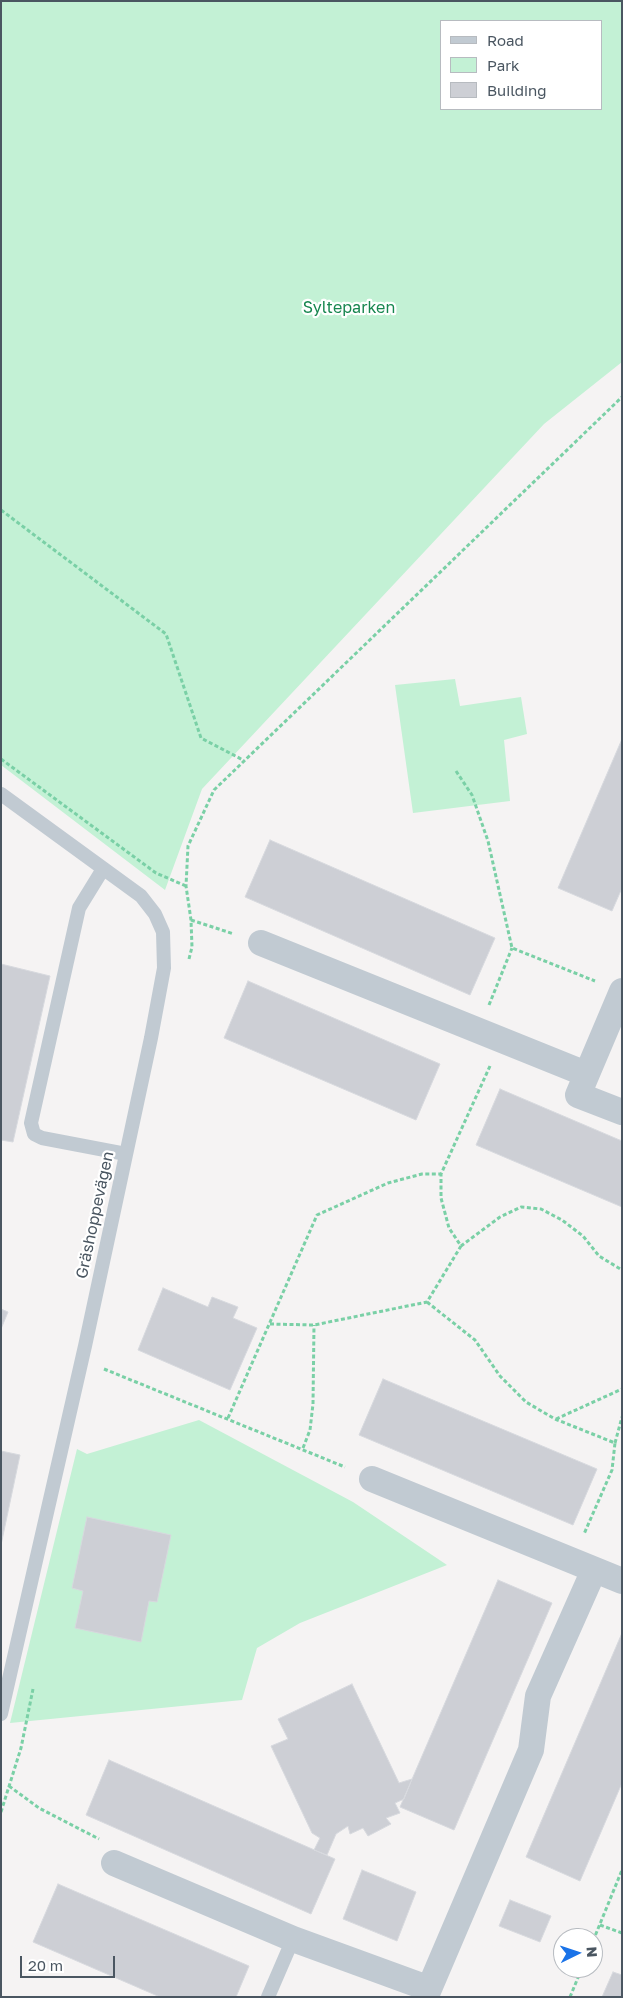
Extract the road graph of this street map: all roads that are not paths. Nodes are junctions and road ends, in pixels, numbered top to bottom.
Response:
1 (1, 794) edge
2 (104, 868) junction
3 (261, 943) road end
4 (622, 992) edge
5 (586, 1074) junction
6 (622, 1112) edge
7 (126, 1154) junction
8 (372, 1479) road end
9 (584, 1565) junction
10 (622, 1581) edge
11 (1, 1714) edge
12 (114, 1863) road end
13 (293, 1939) junction
14 (268, 1997) edge
15 (426, 1997) edge

1 - 2 lane, Gräshoppevägen
2 - 7 lane, Gräshoppevägen
2 - 7 lane
3 - 5 street
4 - 5 street
5 - 6 street
7 - 11 lane, Gräshoppevägen
8 - 9 street
9 - 10 street
9 - 15 street
12 - 13 street
13 - 14 lane
13 - 15 street

